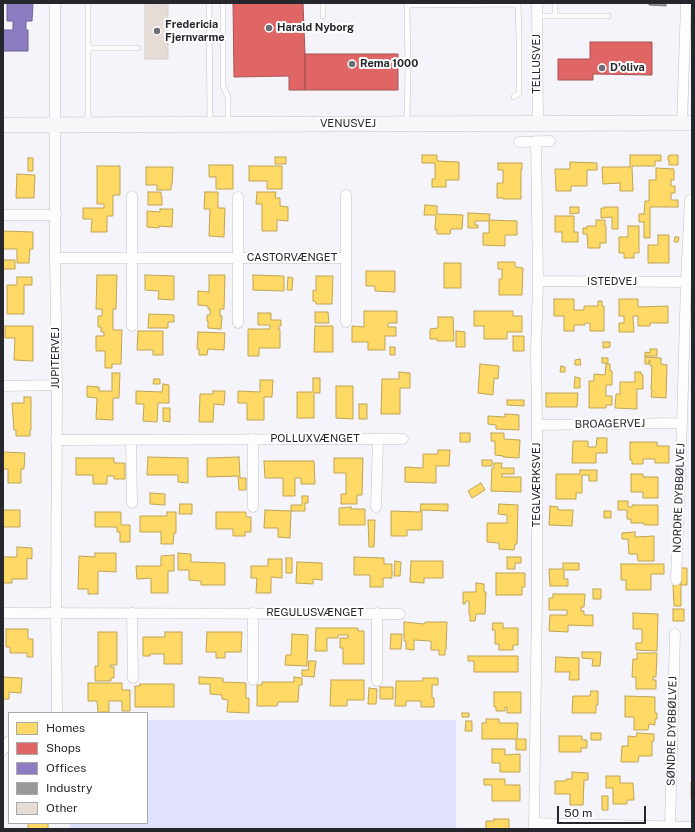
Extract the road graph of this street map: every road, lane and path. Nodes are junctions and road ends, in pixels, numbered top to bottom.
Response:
1 (55, 3) edge
2 (88, 3) edge
3 (210, 3) edge
4 (223, 3) edge
5 (323, 3) edge
6 (537, 3) edge
7 (555, 3) edge
8 (686, 3) edge
9 (407, 4) edge
10 (323, 16) dead end
11 (537, 16) junction
12 (555, 16) junction
13 (608, 16) dead end
14 (88, 48) junction
15 (137, 48) dead end
16 (514, 97) dead end
17 (687, 123) edge
18 (210, 124) junction
19 (228, 124) junction
20 (406, 124) junction
21 (538, 124) junction
22 (3, 125) edge
23 (55, 125) junction
24 (88, 125) junction
25 (536, 141) junction
26 (550, 141) dead end
27 (519, 142) dead end
28 (346, 195) dead end
29 (132, 196) dead end
30 (238, 197) dead end
31 (690, 200) dead end
32 (3, 214) edge
33 (56, 214) junction
34 (55, 258) junction
35 (132, 258) junction
36 (238, 258) junction
37 (346, 258) junction
38 (538, 281) junction
39 (686, 282) junction
40 (346, 322) dead end
41 (238, 323) dead end
42 (132, 326) dead end
43 (57, 385) junction
44 (3, 386) edge
45 (682, 423) junction
46 (537, 424) junction
47 (253, 439) junction
48 (378, 439) junction
49 (403, 439) dead end
50 (56, 440) junction
51 (131, 440) junction
52 (132, 503) dead end
53 (376, 507) dead end
54 (253, 508) dead end
55 (676, 580) dead end
56 (3, 613) edge
57 (56, 613) junction
58 (132, 613) junction
59 (253, 613) junction
60 (377, 613) junction
61 (400, 614) dead end
62 (675, 634) dead end
63 (133, 678) dead end
64 (253, 680) dead end
65 (377, 681) dead end
66 (57, 712) edge
67 (534, 826) edge
68 (670, 827) junction
69 (692, 827) edge

1 - 23 street, JUPITERVEJ
2 - 14 lane
3 - 18 lane
4 - 19 lane
5 - 10 lane
6 - 11 street, TELLUSVEJ
7 - 12 lane
8 - 17 street
9 - 16 lane
9 - 20 lane
11 - 12 lane
11 - 21 street, TELLUSVEJ
12 - 13 lane
14 - 15 lane
14 - 24 lane
17 - 21 street, VENUSVEJ
18 - 19 street, VENUSVEJ
18 - 24 street, VENUSVEJ
19 - 20 street, VENUSVEJ
20 - 21 street, VENUSVEJ
22 - 23 street, VENUSVEJ
23 - 24 street, VENUSVEJ
23 - 33 street, JUPITERVEJ
25 - 26 street
25 - 27 street
25 - 38 street, TEGLVÆRKSVEJ
28 - 37 street, CASTORVÆNGET
29 - 35 street
30 - 36 street, CASTORVÆNGET
31 - 39 street, NORDRE DYBBØLVEJ
32 - 33 street
33 - 34 street, JUPITERVEJ
34 - 35 street, CASTORVÆNGET
34 - 43 street, JUPITERVEJ
35 - 36 street, CASTORVÆNGET
35 - 42 street
36 - 37 street, CASTORVÆNGET
36 - 41 street, CASTORVÆNGET
37 - 40 street, CASTORVÆNGET
38 - 39 street, ISTEDVEJ
38 - 46 street, TEGLVÆRKSVEJ
39 - 45 street, NORDRE DYBBØLVEJ
43 - 44 street
43 - 50 street, JUPITERVEJ
45 - 46 street, BROAGERVEJ
45 - 55 street, NORDRE DYBBØLVEJ
46 - 67 street, TEGLVÆRKSVEJ
47 - 48 street, POLLUXVÆNGET
47 - 51 street, POLLUXVÆNGET
47 - 54 street
48 - 49 street, POLLUXVÆNGET
48 - 53 street
50 - 51 street, POLLUXVÆNGET
50 - 57 street, JUPITERVEJ
51 - 52 street
56 - 57 street, REGULUSVÆNGET
57 - 58 street, REGULUSVÆNGET
57 - 66 street, JUPITERVEJ
58 - 59 street, REGULUSVÆNGET
58 - 63 street
59 - 60 street, REGULUSVÆNGET
59 - 64 street, REGULUSVÆNGET
60 - 61 street, REGULUSVÆNGET
60 - 65 street, REGULUSVÆNGET
62 - 68 street, SØNDRE DYBBØLVEJ
67 - 68 street
68 - 69 street

